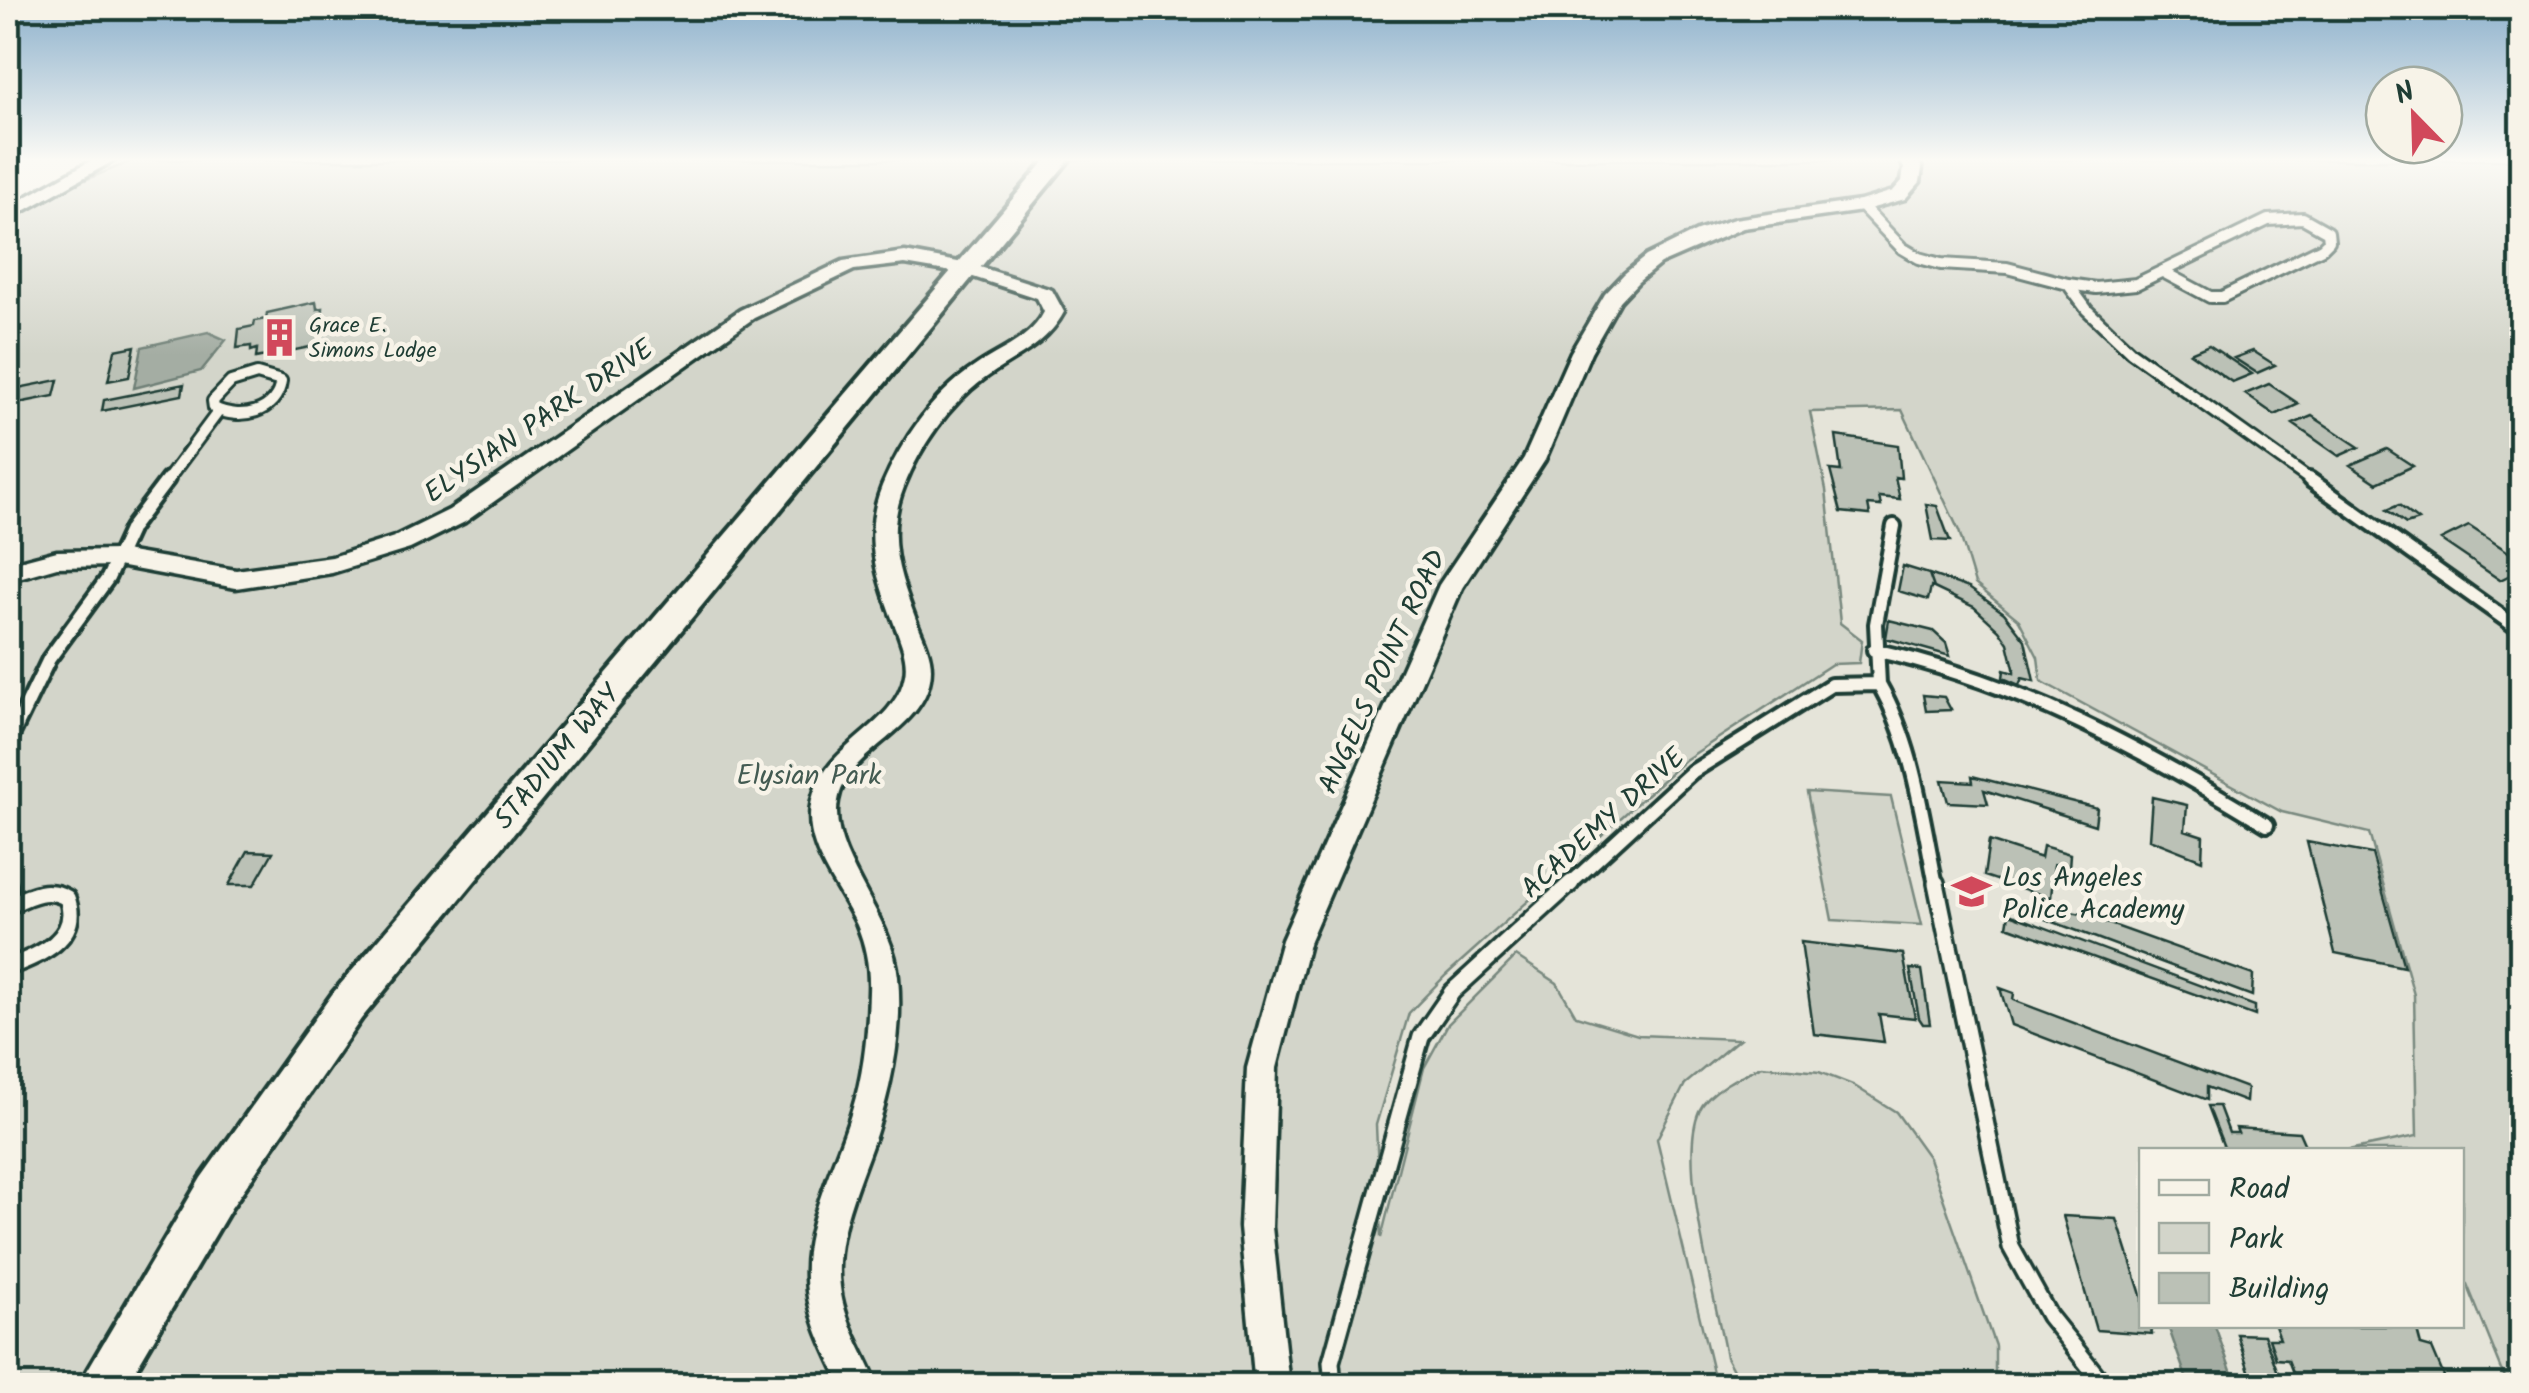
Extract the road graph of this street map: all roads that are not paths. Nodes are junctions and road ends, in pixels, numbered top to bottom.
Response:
1 (1004, 225) edge
2 (1733, 225) edge
3 (1880, 225) edge
4 (2258, 225) edge
5 (2316, 225) edge
6 (967, 269) junction
7 (2163, 272) junction
8 (2068, 284) junction
9 (218, 412) junction
10 (1894, 526) dead end
11 (118, 558) junction
12 (8, 572) edge
13 (2522, 630) edge
14 (1874, 650) junction
15 (1879, 684) junction
16 (8, 744) edge
17 (2266, 825) dead end
18 (8, 884) edge
19 (10, 905) edge
20 (8, 967) edge
21 (100, 1386) edge
22 (861, 1386) edge
23 (1272, 1386) edge
24 (1333, 1386) edge
25 (2105, 1386) edge

1 - 6 main road, STADIUM WAY
2 - 23 street, ANGELS POINT ROAD
3 - 8 lane
4 - 7 lane
5 - 7 lane
6 - 11 street, ELYSIAN PARK DRIVE
6 - 21 main road, STADIUM WAY
6 - 22 street
7 - 8 lane
8 - 13 lane
9 - 9 lane
9 - 11 lane
10 - 14 lane
11 - 12 street, ELYSIAN PARK DRIVE
11 - 16 lane
14 - 15 lane
14 - 17 lane
15 - 24 lane, ACADEMY DRIVE
15 - 25 lane
18 - 19 lane
19 - 20 lane

